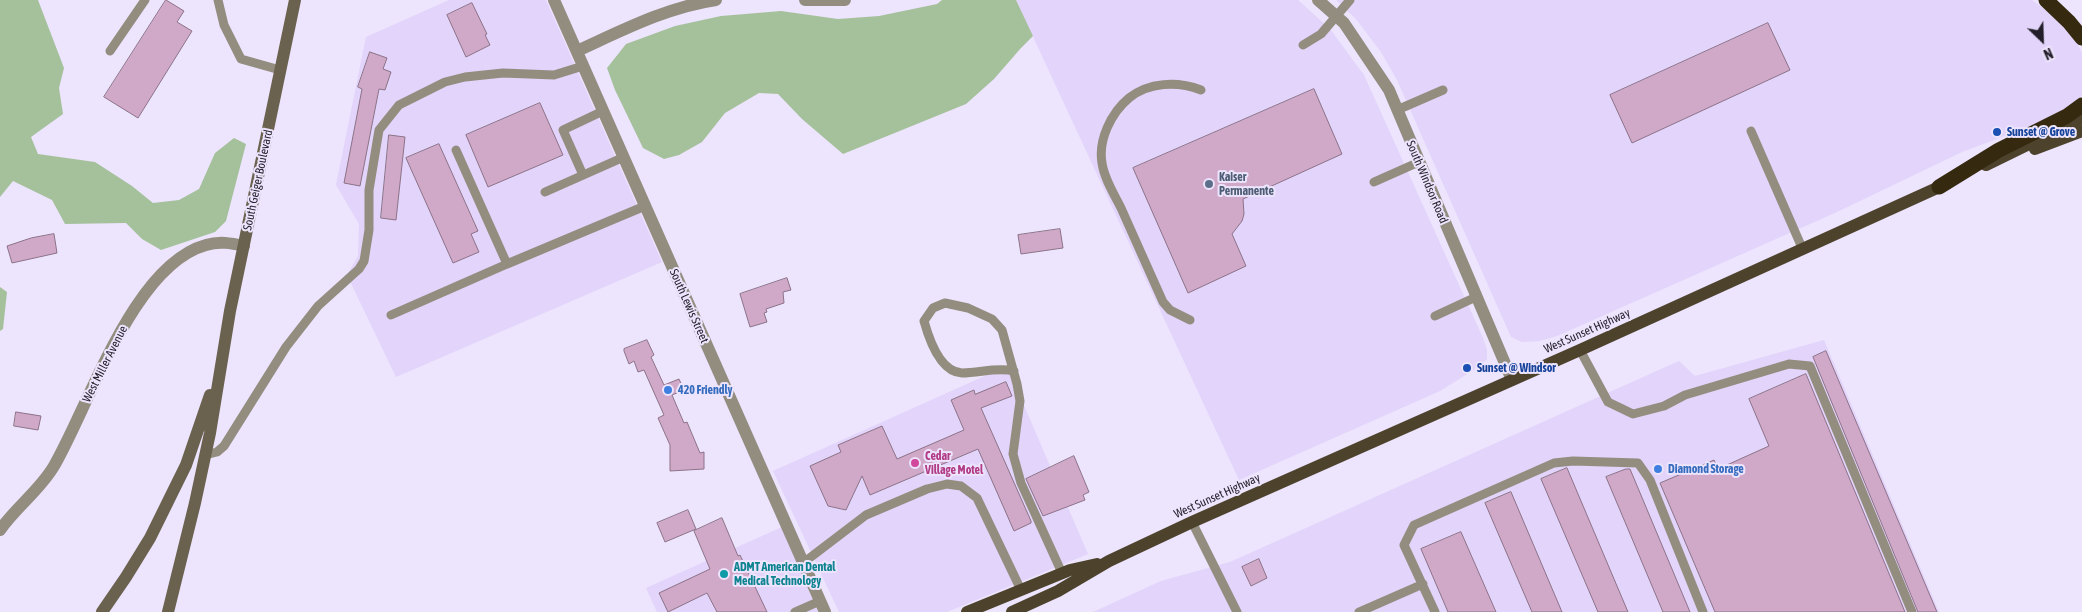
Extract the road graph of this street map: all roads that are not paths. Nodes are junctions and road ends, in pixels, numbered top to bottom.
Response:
1 (145, 0) edge
2 (218, 0) edge
3 (295, 0) edge
4 (554, 0) edge
5 (716, 0) edge
6 (805, 0) edge
7 (845, 0) edge
8 (1318, 0) edge
9 (1350, 0) edge
10 (2046, 0) edge
11 (1337, 16) junction
12 (2081, 37) edge
13 (1303, 45) dead end
14 (110, 51) dead end
15 (577, 51) junction
16 (583, 66) junction
17 (280, 70) junction
18 (1201, 90) dead end
19 (1443, 90) dead end
20 (2082, 105) edge
21 (1397, 110) junction
22 (603, 111) junction
23 (2082, 118) edge
24 (2082, 130) edge
25 (1751, 131) dead end
26 (456, 150) dead end
27 (624, 157) junction
28 (1419, 162) junction
29 (583, 175) junction
30 (1374, 182) dead end
31 (1939, 188) junction
32 (545, 192) dead end
33 (645, 206) junction
34 (244, 246) junction
35 (1803, 250) junction
36 (507, 264) junction
37 (1476, 297) junction
38 (391, 315) dead end
39 (1435, 316) dead end
40 (1190, 320) dead end
41 (1580, 350) junction
42 (221, 359) junction
43 (1014, 371) junction
44 (1512, 380) junction
45 (205, 455) junction
46 (1192, 522) junction
47 (0, 530) edge
48 (1109, 561) junction
49 (803, 563) junction
50 (1062, 573) junction
51 (1423, 584) junction
52 (1020, 590) junction
53 (822, 606) edge
54 (102, 612) edge
55 (168, 612) edge
56 (795, 612) edge
57 (967, 612) edge
58 (1012, 612) edge
59 (1237, 612) edge
60 (1359, 612) edge
61 (1435, 612) edge
62 (1703, 612) edge
63 (1912, 612) edge

1 - 14 lane
2 - 17 lane
3 - 17 main road, South Geiger Boulevard
4 - 15 street, South Lewis Street
5 - 15 street
6 - 7 street
8 - 11 street, South Windsor Road
9 - 11 lane
10 - 12 highway
11 - 13 lane
11 - 21 street, South Windsor Road
15 - 16 street, South Lewis Street
16 - 22 street, South Lewis Street
16 - 45 lane
17 - 34 main road, South Geiger Boulevard
18 - 40 lane
19 - 21 lane
20 - 31 highway
21 - 28 street, South Windsor Road
22 - 27 street, South Lewis Street
22 - 29 lane
23 - 31 main road, West Sunset Highway
24 - 31 main road, West Sunset Highway
25 - 35 lane
26 - 36 lane
27 - 29 lane
27 - 33 street, South Lewis Street
28 - 30 lane
28 - 37 street, South Windsor Road
29 - 32 lane
31 - 35 main road, West Sunset Highway
33 - 36 lane
33 - 49 street, South Lewis Street
34 - 42 main road, South Geiger Boulevard
34 - 47 street, West Miller Avenue
35 - 41 main road, West Sunset Highway
36 - 38 lane
37 - 39 lane
37 - 44 street, South Windsor Road
41 - 44 main road, West Sunset Highway
41 - 63 lane
42 - 45 main road
42 - 54 main road
43 - 43 lane
43 - 50 lane
44 - 46 main road, West Sunset Highway
45 - 55 main road
46 - 48 main road, West Sunset Highway
46 - 59 lane
48 - 50 main road, West Sunset Highway
48 - 58 main road, West Sunset Highway
49 - 52 lane
49 - 53 street, South Lewis Street
50 - 52 main road, West Sunset Highway
51 - 60 lane
51 - 61 lane
51 - 62 lane
52 - 57 main road, West Sunset Highway
53 - 56 lane

